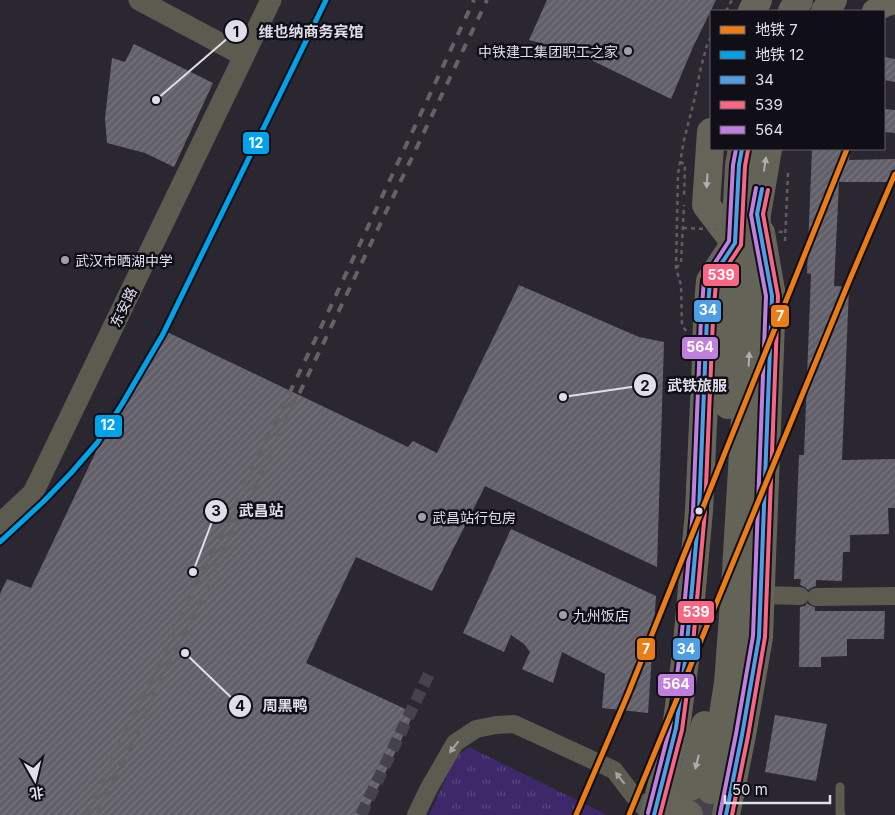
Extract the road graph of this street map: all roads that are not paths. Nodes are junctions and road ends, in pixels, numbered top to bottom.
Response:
1 (139, 0) edge
2 (271, 0) edge
3 (895, 2) edge
4 (876, 10) edge
5 (244, 56) junction
6 (710, 147) edge
7 (742, 150) edge
8 (767, 157) edge
9 (758, 214) junction
10 (735, 242) junction
11 (0, 524) edge
12 (760, 595) junction
13 (895, 596) edge
14 (666, 768) junction
15 (840, 787) dead end
16 (715, 788) edge
17 (416, 815) edge
18 (653, 815) edge
19 (689, 815) edge
20 (726, 815) tunnel mouth
21 (736, 815) edge
22 (841, 815) edge

1 - 5 street
2 - 5 street, 东安路
3 - 4 main road
5 - 11 street, 东安路
6 -> 10 main road
7 - 10 highway
9 -> 8 highway
9 - 12 main road
16 -> 9 highway
10 - 14 main road
10 -> 16 highway
12 - 13 street
12 - 16 main road
14 - 18 main road
14 - 19 main road
15 - 22 lane
16 - 20 main road
16 - 21 lane
18 -> 17 street

